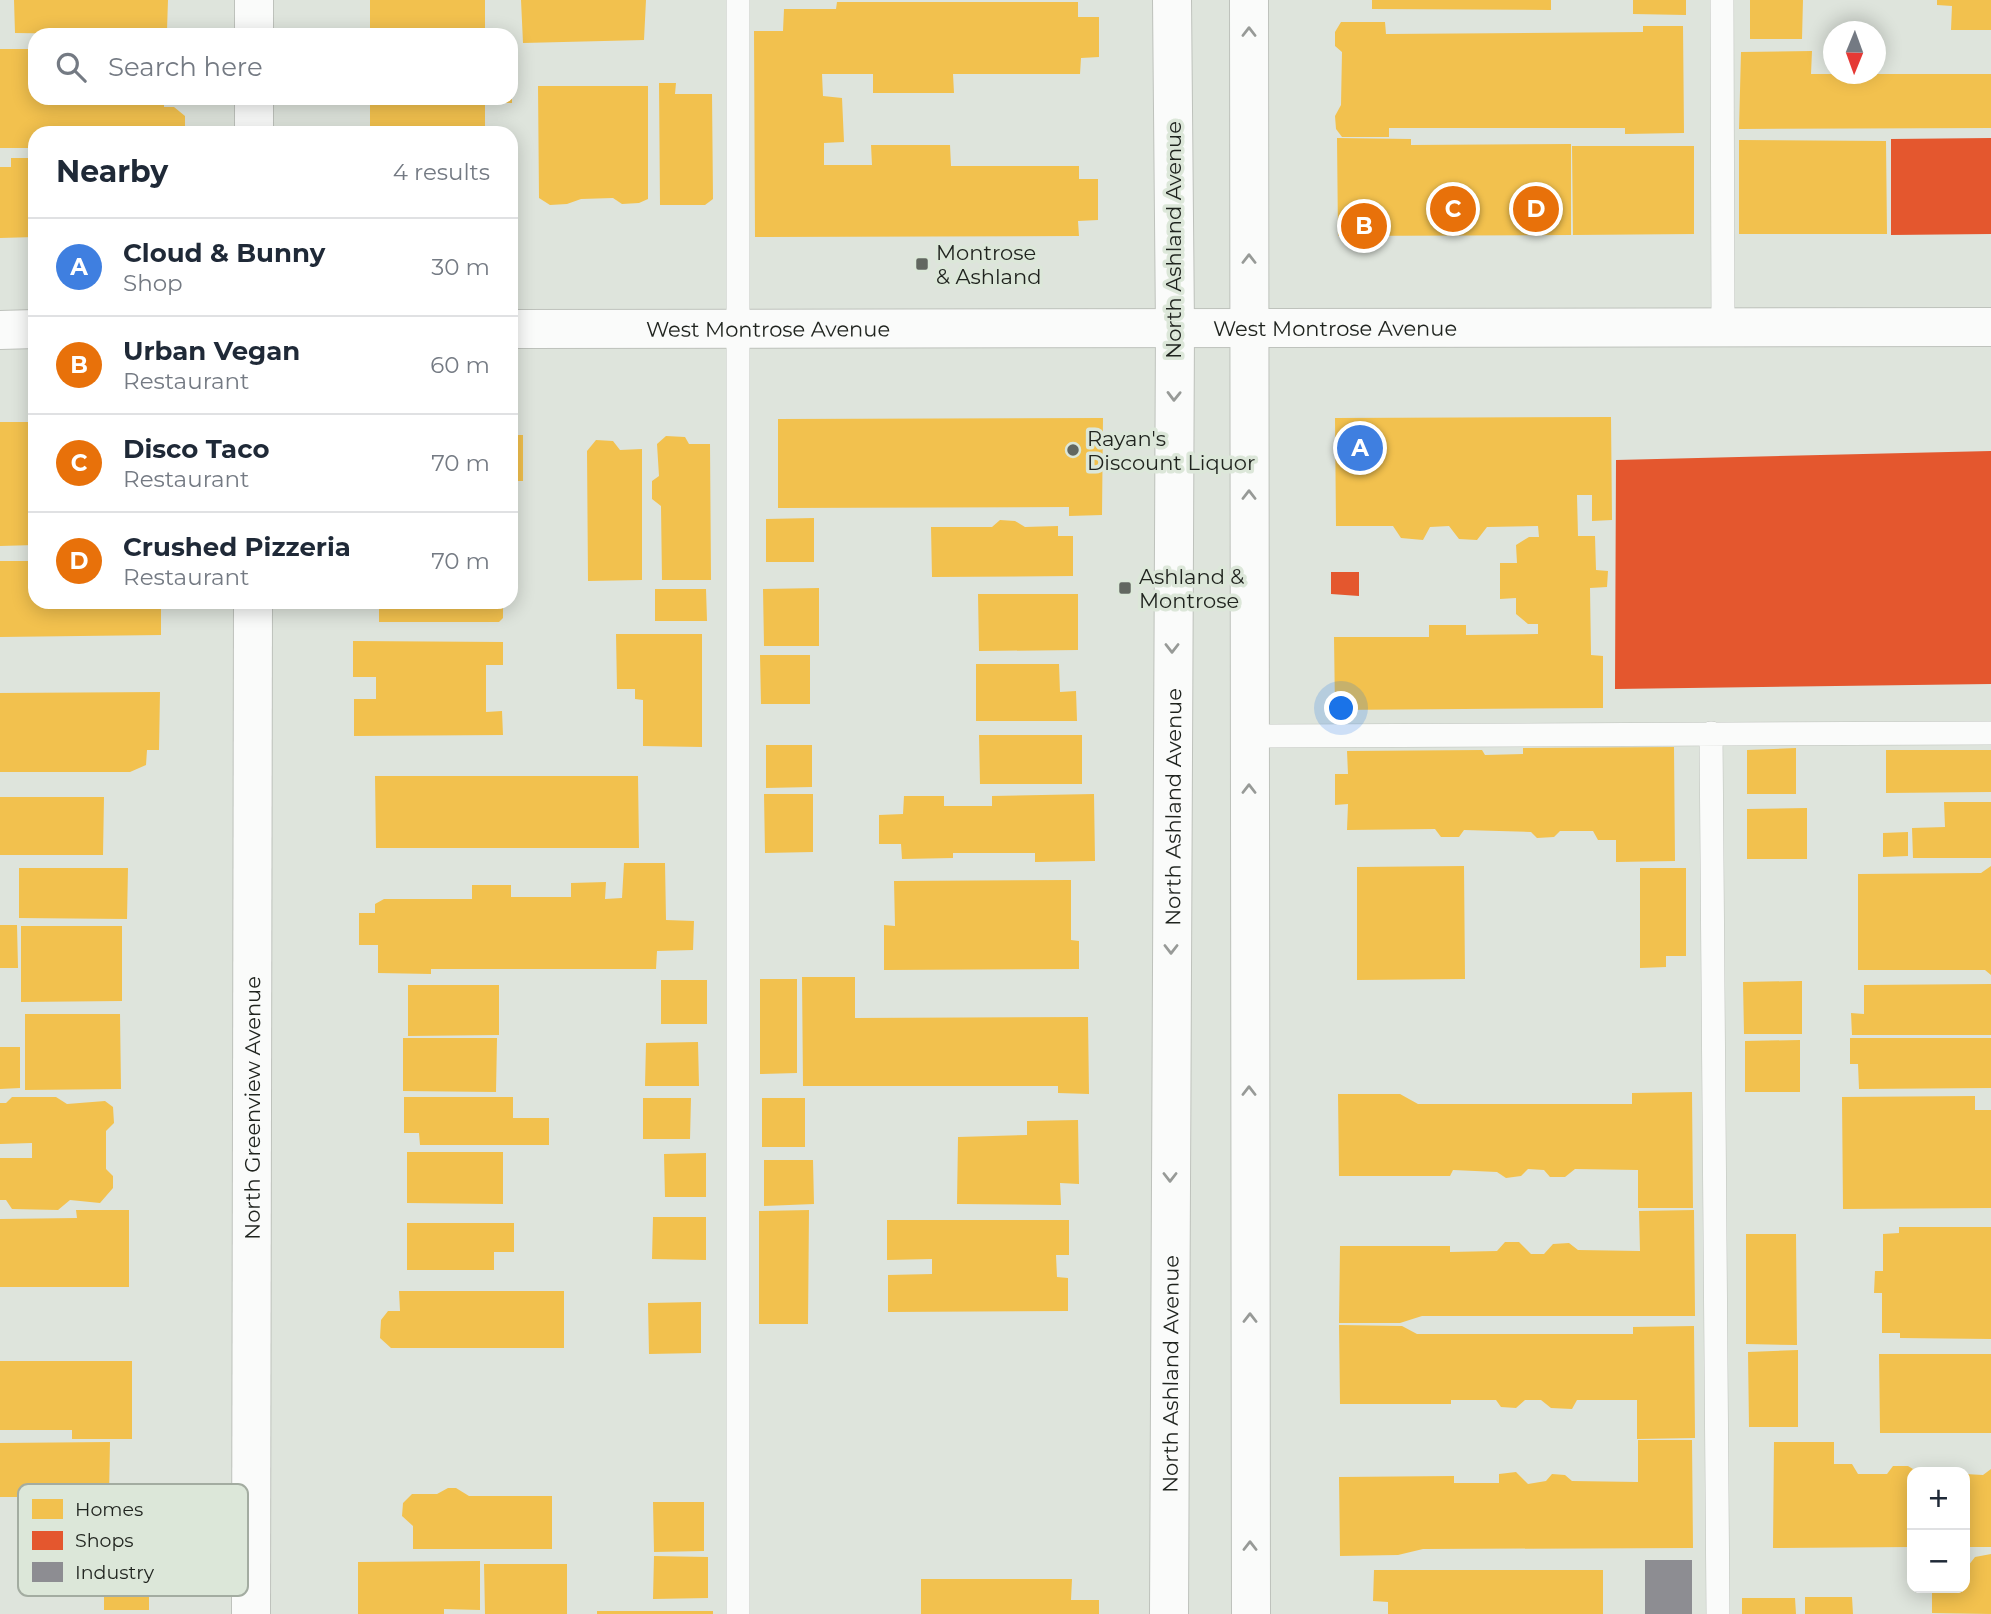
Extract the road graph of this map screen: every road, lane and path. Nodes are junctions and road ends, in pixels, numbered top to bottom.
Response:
1 (254, 0) edge
2 (738, 0) edge
3 (1172, 0) edge
4 (1249, 0) edge
5 (1722, 0) edge
6 (254, 28) edge
7 (254, 105) edge
8 (254, 126) edge
9 (1991, 327) edge
10 (1175, 328) junction
11 (1248, 328) junction
12 (1723, 328) junction
13 (518, 329) edge
14 (740, 329) junction
15 (0, 330) edge
16 (28, 330) edge
17 (253, 609) edge
18 (1711, 733) junction
19 (1991, 733) edge
20 (1249, 736) junction
21 (251, 1614) edge
22 (738, 1614) edge
23 (1169, 1614) edge
24 (1251, 1614) edge
25 (1718, 1614) edge

1 - 6 main road
2 - 14 lane
3 - 10 main road, North Ashland Avenue
11 -> 4 main road
5 - 12 lane
7 - 8 main road
9 - 12 main road, West Montrose Avenue
10 - 11 main road, West Montrose Avenue
10 - 14 main road, West Montrose Avenue
10 -> 23 main road, North Ashland Avenue
11 - 12 main road, West Montrose Avenue
20 -> 11 main road
13 - 14 main road, West Montrose Avenue
14 - 22 lane
15 - 16 main road
17 - 21 main road, North Greenview Avenue
18 - 19 lane
18 - 20 lane
18 - 25 lane
24 -> 20 main road

